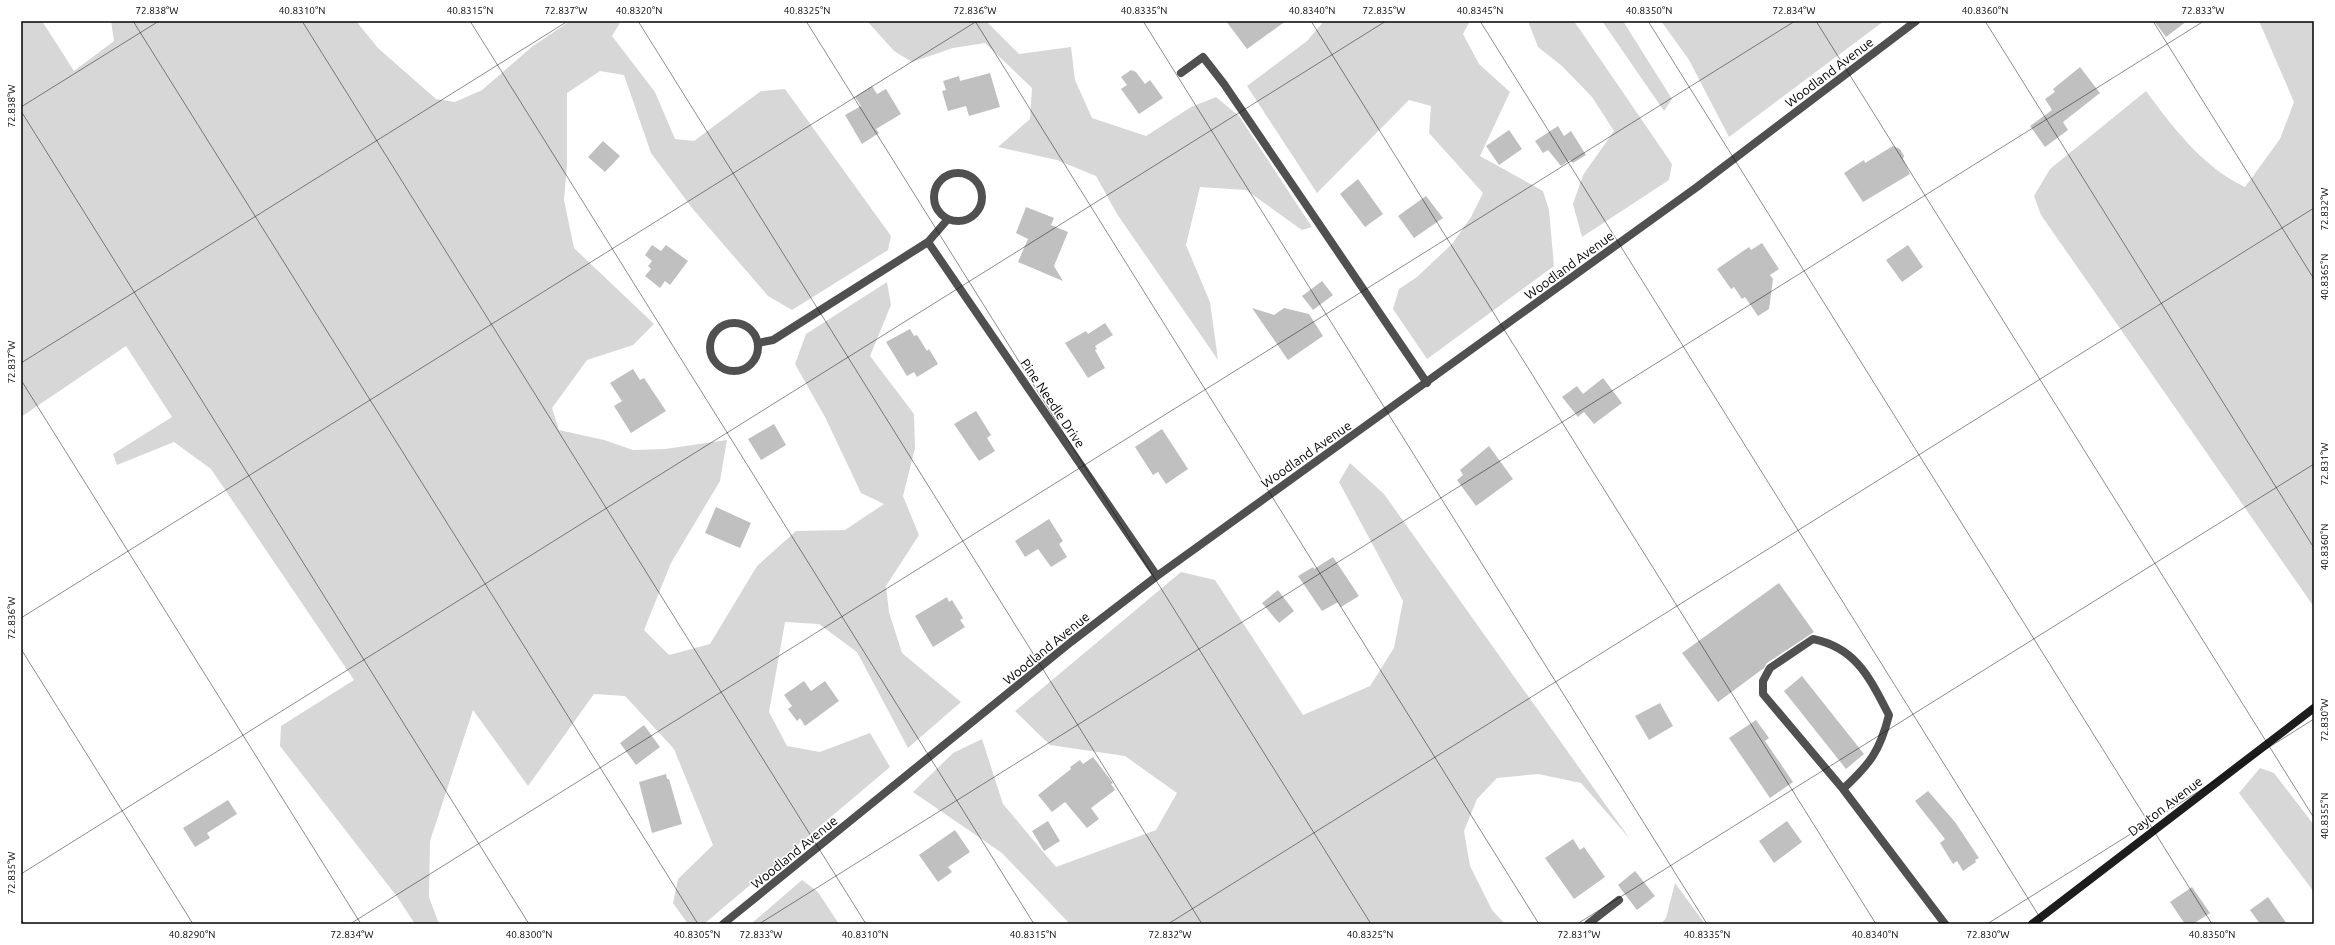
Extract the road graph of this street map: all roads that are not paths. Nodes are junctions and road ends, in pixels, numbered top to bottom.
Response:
1 (1916, 21) edge
2 (1181, 73) dead end
3 (948, 219) junction
4 (928, 242) junction
5 (758, 343) junction
6 (1427, 383) junction
7 (1157, 576) junction
8 (2314, 708) edge
9 (1843, 789) junction
10 (1619, 900) dead end
11 (724, 924) edge
12 (1588, 924) edge
13 (1945, 924) edge
14 (2032, 924) edge

1 - 6 street, Woodland Avenue
2 - 6 street
3 - 3 street
3 - 4 street
4 - 5 street
4 - 7 street, Pine Needle Drive
5 - 5 street
6 - 7 street, Woodland Avenue
7 - 11 street, Woodland Avenue
8 - 14 street, Dayton Avenue
9 - 9 street
9 - 13 street
10 - 12 street

